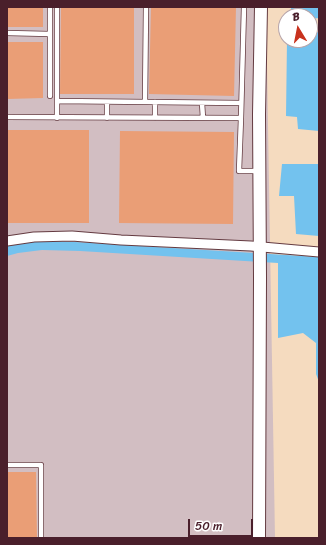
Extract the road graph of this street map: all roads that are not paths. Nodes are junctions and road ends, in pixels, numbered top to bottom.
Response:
1 (50, 7) edge
2 (57, 7) edge
3 (146, 7) edge
4 (244, 7) edge
5 (261, 7) edge
6 (7, 33) edge
7 (50, 34) junction
8 (50, 96) dead end
9 (57, 101) junction
10 (107, 102) junction
11 (145, 102) junction
12 (155, 102) junction
13 (202, 103) junction
14 (241, 103) junction
15 (7, 118) edge
16 (57, 118) junction
17 (107, 118) junction
18 (155, 118) junction
19 (203, 118) junction
20 (241, 118) junction
21 (260, 171) junction
22 (7, 241) edge
23 (260, 247) junction
24 (319, 252) edge
25 (7, 465) edge
26 (41, 538) edge
27 (259, 538) edge

1 - 7 lane
2 - 9 lane
3 - 11 lane
4 - 14 lane
5 - 21 street
6 - 7 lane
7 - 8 lane
9 - 10 lane
9 - 16 lane
10 - 11 lane
10 - 17 lane
11 - 12 lane
12 - 13 lane
12 - 18 lane
13 - 14 lane
13 - 19 lane
14 - 20 lane
15 - 16 lane
16 - 17 lane
17 - 18 lane
18 - 19 lane
19 - 20 lane
20 - 21 lane
21 - 23 street
22 - 23 street
23 - 24 street
23 - 27 street
25 - 26 lane

